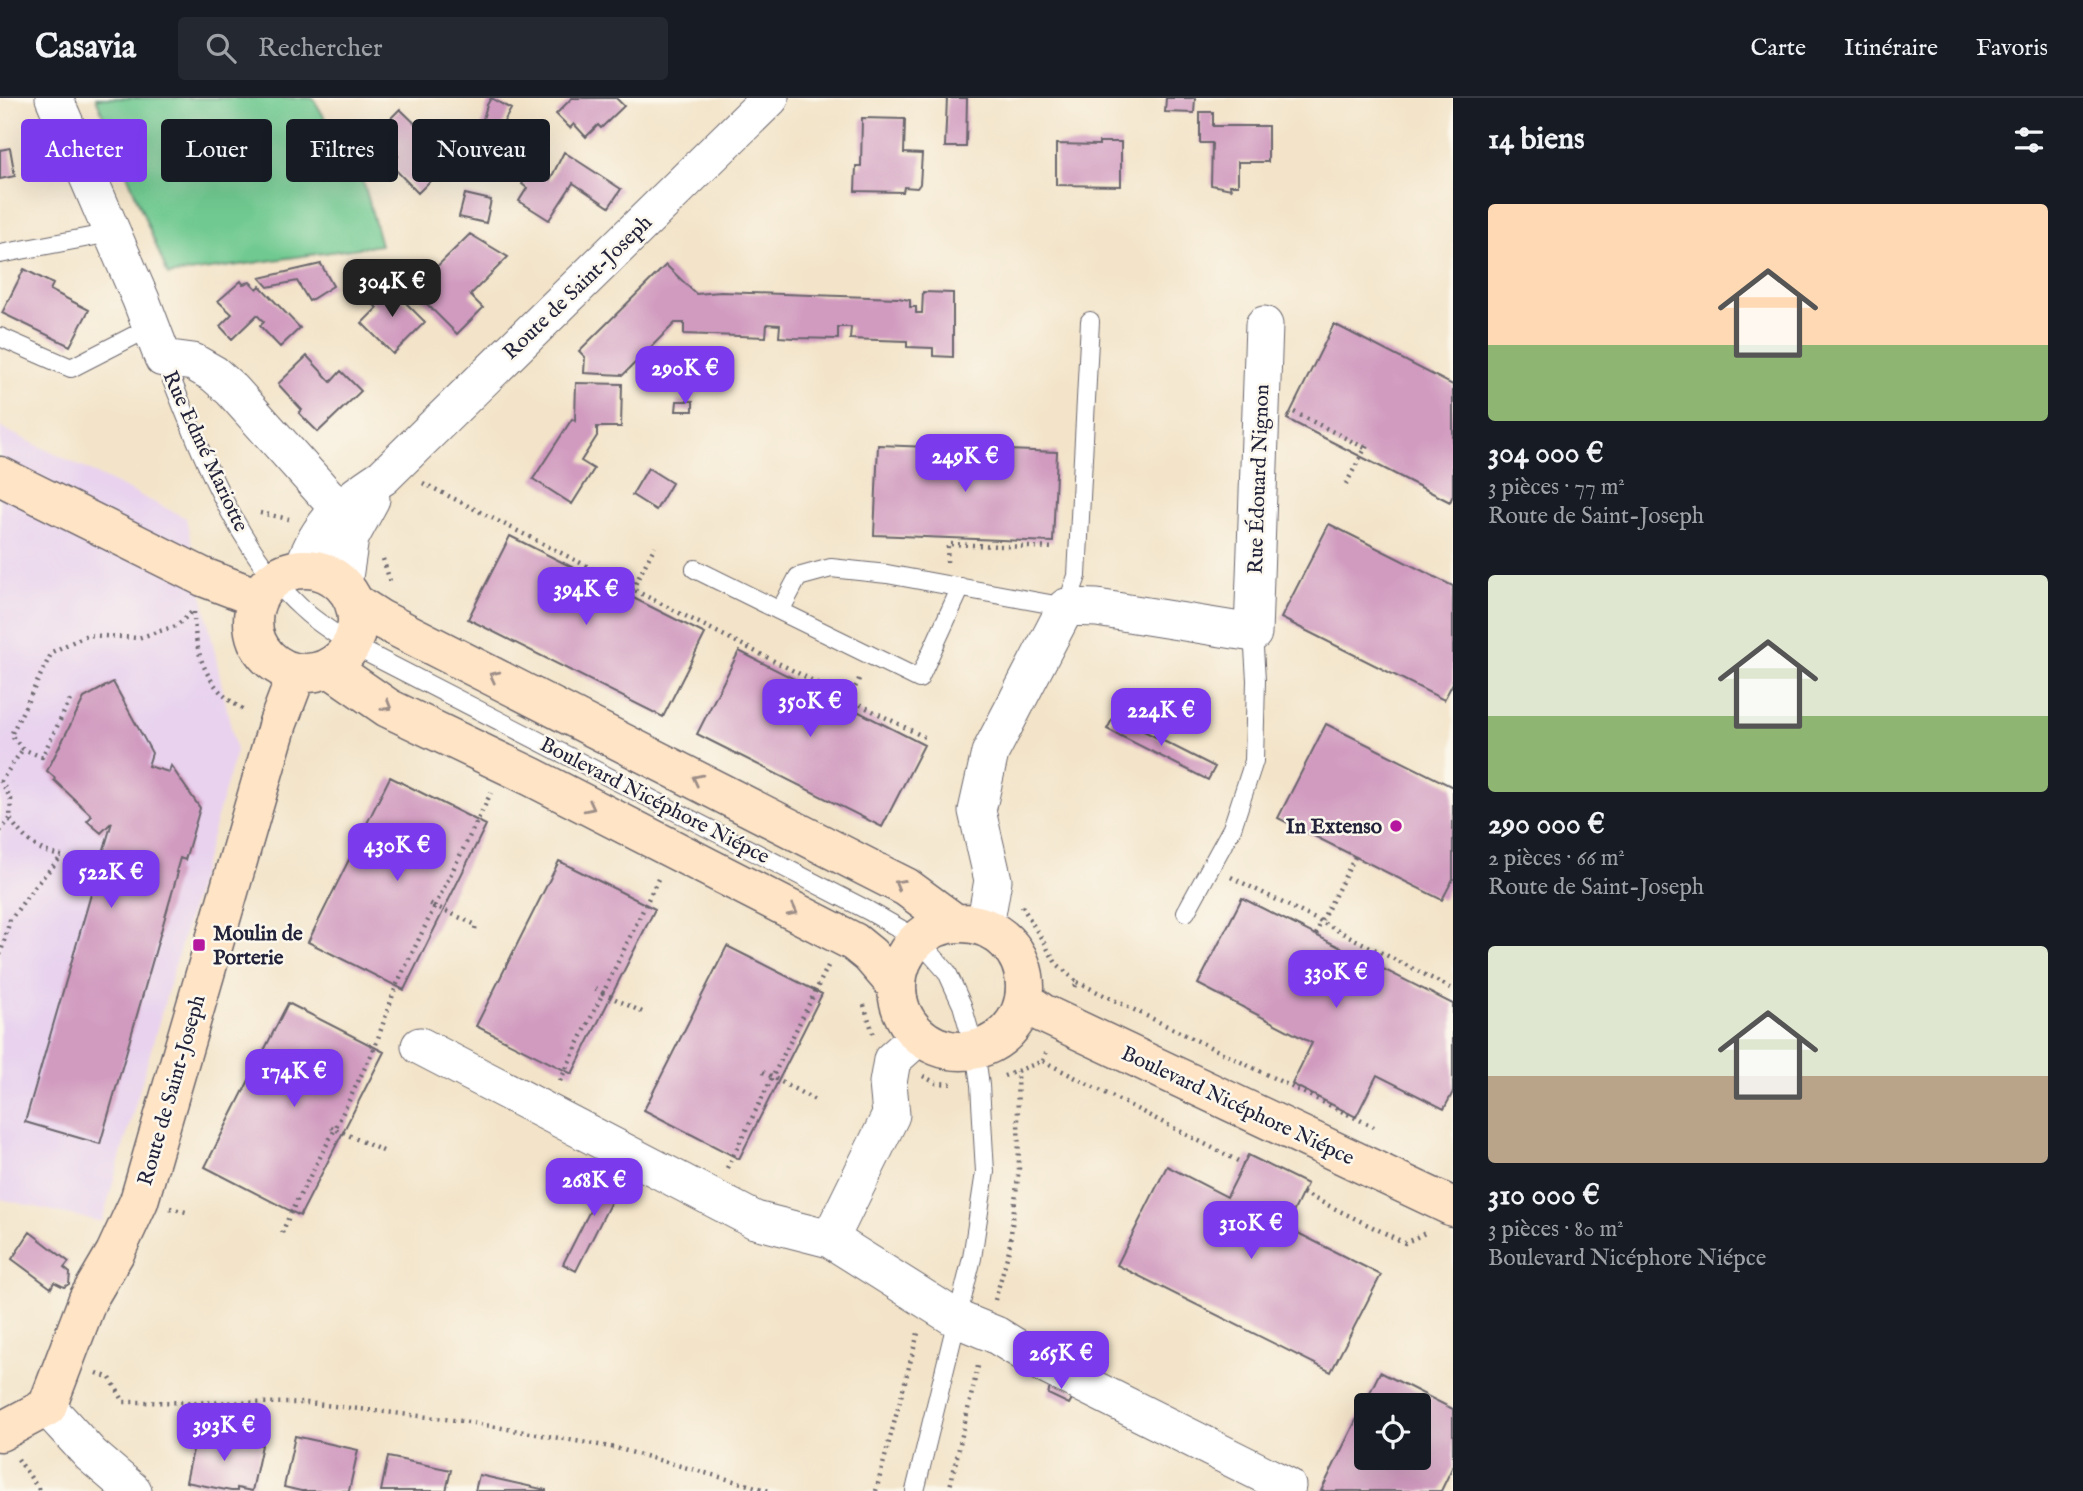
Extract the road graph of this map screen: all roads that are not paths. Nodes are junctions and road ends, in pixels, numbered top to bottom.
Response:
1 (54, 98) edge
2 (770, 98) edge
3 (111, 233) junction
4 (0, 254) edge
5 (1090, 321) dead end
6 (1264, 325) dead end
7 (0, 337) edge
8 (157, 342) junction
9 (0, 476) edge
10 (351, 514) junction
11 (695, 569) dead end
12 (278, 582) junction
13 (954, 586) junction
14 (349, 593) junction
15 (1066, 607) junction
16 (780, 611) junction
17 (1253, 633) junction
18 (326, 662) junction
19 (1186, 912) dead end
20 (977, 914) junction
21 (918, 939) junction
22 (896, 985) junction
23 (1025, 1001) junction
24 (919, 1036) junction
25 (420, 1046) dead end
26 (975, 1050) junction
27 (1453, 1207) edge
28 (830, 1239) junction
29 (956, 1317) junction
30 (47, 1407) junction
31 (0, 1432) edge
32 (1287, 1486) dead end
33 (133, 1491) edge
34 (915, 1491) edge

1 - 3 street, Rue Edmé Mariotte
2 - 10 street, Route de Saint-Joseph
3 - 4 lane
3 - 8 street, Rue Edmé Mariotte
5 - 15 lane
6 - 17 street, Rue Édouard Nignon
7 - 8 lane
8 - 10 street, Rue Edmé Mariotte
8 - 12 lane, Rue Edmé Mariotte
9 - 12 street
10 - 12 street, Route de Saint-Joseph
10 - 14 street, Route de Saint-Joseph
11 - 16 lane
12 - 14 street, Boulevard Nicéphore Niépce
12 - 18 lane, Rue Edmé Mariotte
12 - 18 street
13 - 15 lane
13 - 16 lane
13 - 16 lane
14 - 18 street, Route de Saint-Joseph
20 -> 14 street, Boulevard Nicéphore Niépce
15 - 17 street
15 - 20 street
17 - 19 lane, Rue Édouard Nignon
18 - 21 lane, Boulevard Nicéphore Niépce
18 -> 22 street, Boulevard Nicéphore Niépce
18 - 30 street, Route de Saint-Joseph
20 - 21 street
20 - 23 street, Boulevard Nicéphore Niépce
21 - 22 street
21 - 26 lane, Boulevard Nicéphore Niépce
22 - 24 street
23 - 26 street
23 - 27 street, Boulevard Nicéphore Niépce
24 - 26 street
24 - 28 street
25 - 28 street
26 - 29 lane, Boulevard Nicéphore Niépce
28 - 29 street
29 - 32 street
29 - 34 lane, Boulevard Nicéphore Niépce
30 - 31 street
30 - 33 street

